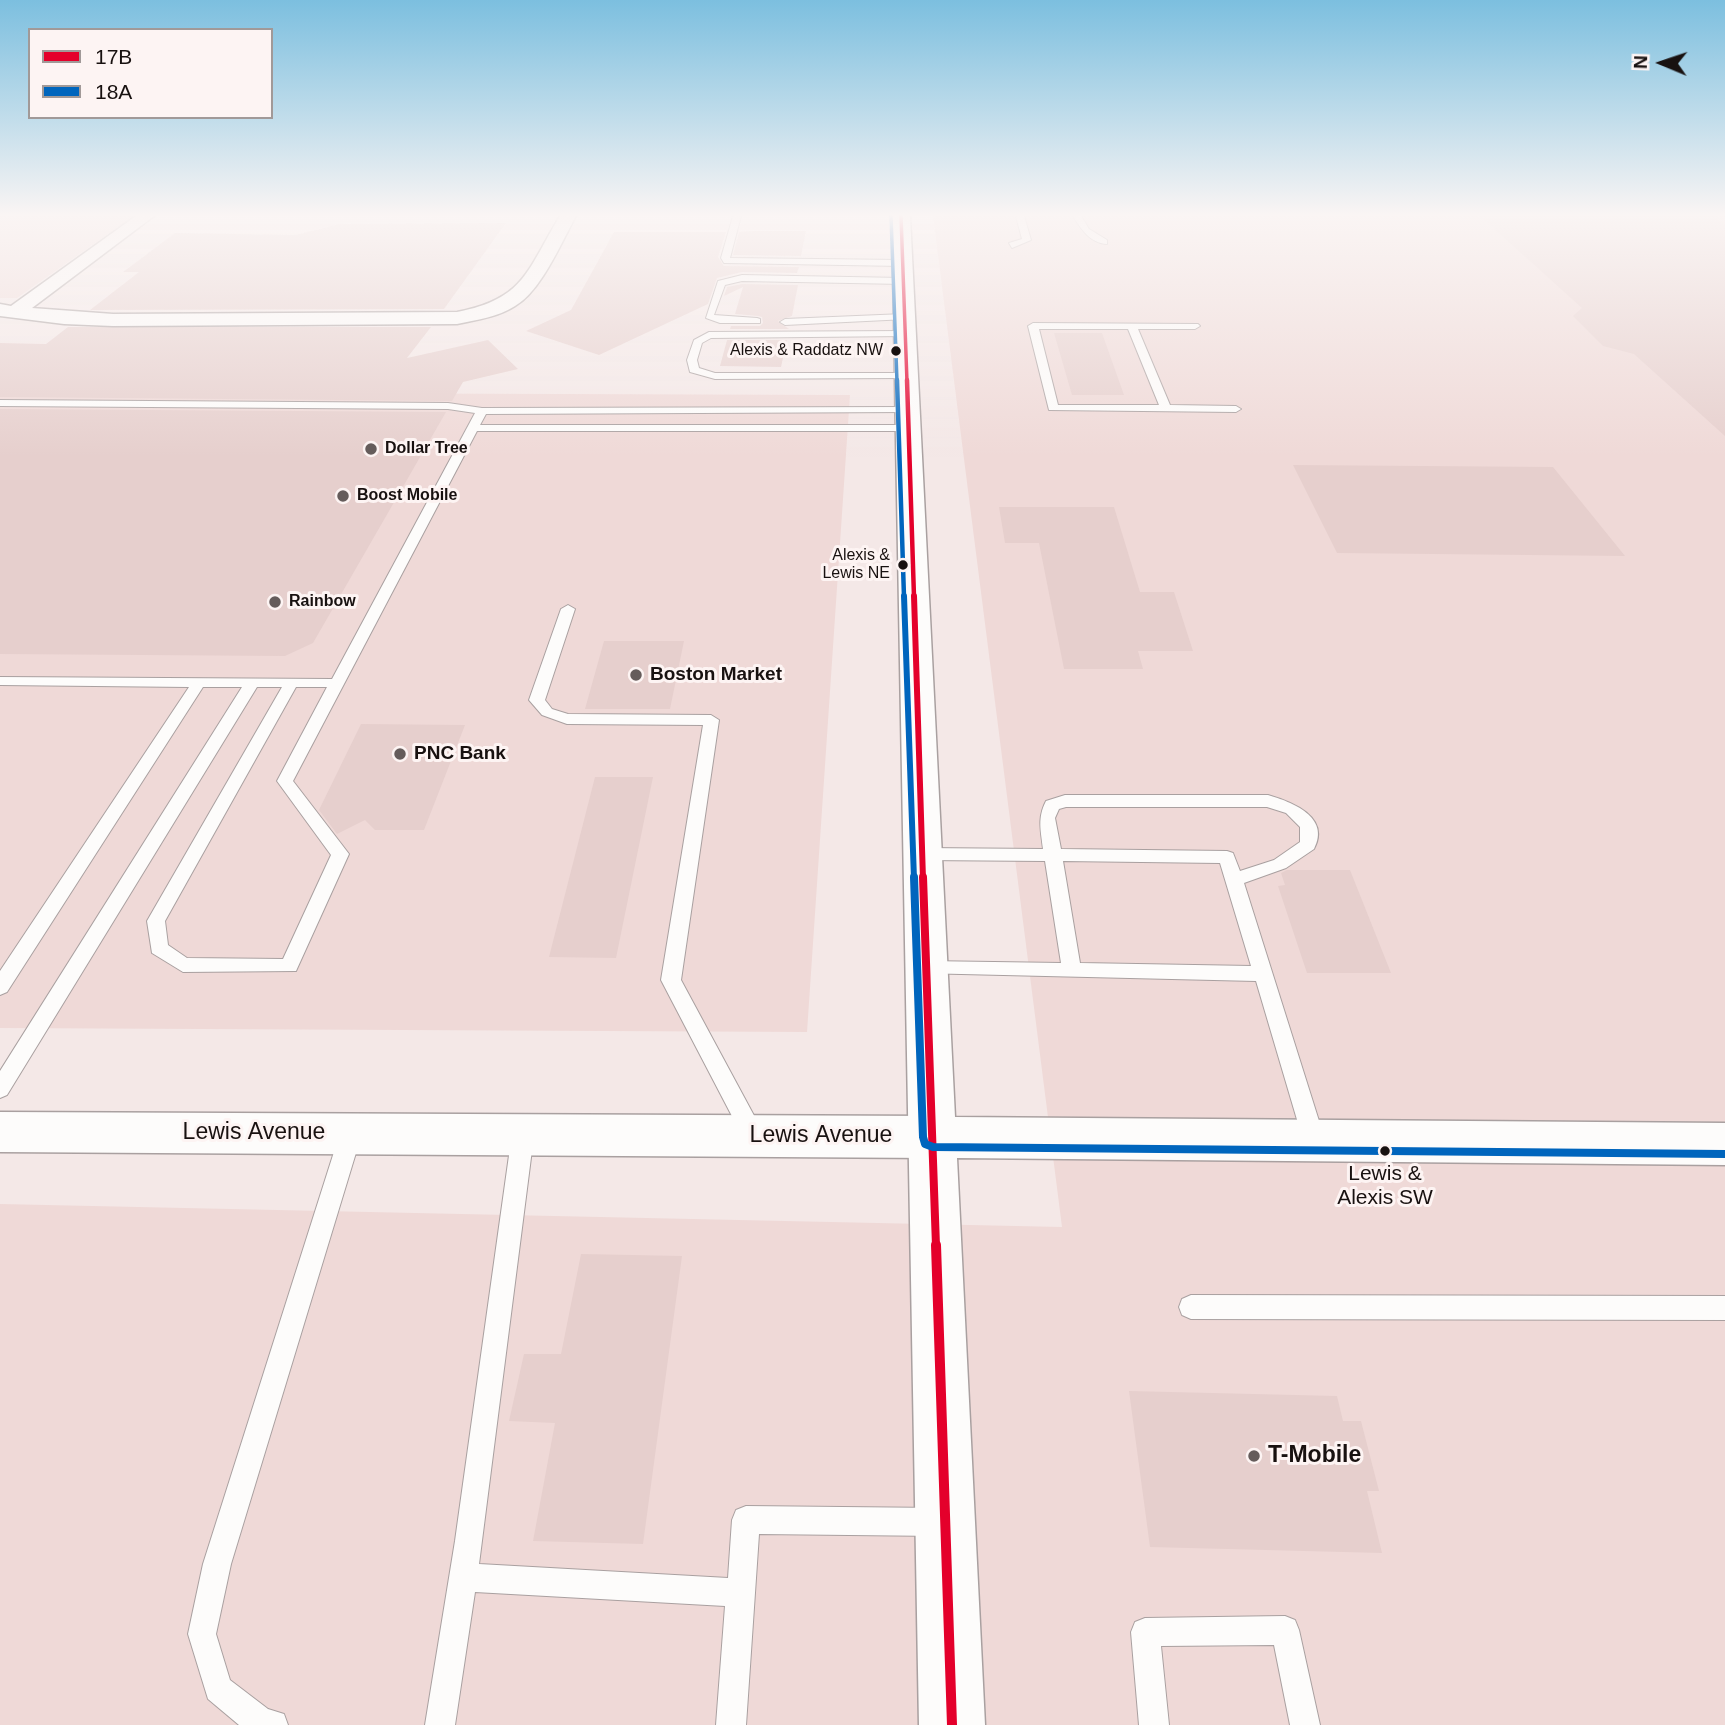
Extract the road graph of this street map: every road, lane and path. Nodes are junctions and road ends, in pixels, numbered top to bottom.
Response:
1 (28, 296) edge
2 (519, 296) edge
3 (716, 296) edge
4 (903, 296) edge
5 (7, 311) edge
6 (758, 321) junction
7 (904, 326) junction
8 (1132, 326) junction
9 (1195, 326) dead end
10 (755, 333) junction
11 (906, 376) junction
12 (0, 403) edge
13 (1166, 409) junction
14 (1236, 409) dead end
15 (482, 411) junction
16 (908, 419) junction
17 (473, 428) junction
18 (568, 609) dead end
19 (0, 681) edge
20 (198, 682) junction
21 (252, 682) junction
22 (292, 682) junction
23 (337, 683) junction
24 (922, 854) junction
25 (1053, 855) junction
26 (1234, 880) junction
27 (926, 968) junction
28 (1072, 970) junction
29 (1263, 974) junction
30 (0, 987) edge
31 (0, 1089) edge
32 (0, 1132) edge
33 (351, 1133) junction
34 (523, 1135) junction
35 (754, 1136) junction
36 (933, 1137) junction
37 (1314, 1140) junction
38 (1725, 1144) edge
39 (1191, 1307) dead end
40 (1725, 1308) edge
41 (945, 1522) junction
42 (464, 1577) junction
43 (740, 1593) junction
44 (273, 1725) edge
45 (440, 1725) edge
46 (731, 1725) edge
47 (952, 1725) edge
48 (1154, 1725) edge
49 (1305, 1725) edge

1 - 5 street
2 - 5 street
3 - 6 lane
4 - 7 main road
6 - 7 lane
6 - 10 lane
7 - 10 lane
7 - 11 main road
8 - 9 lane
8 - 13 lane
8 - 13 lane
10 - 11 lane
11 - 16 main road
12 - 15 lane
13 - 14 lane
15 - 16 lane
15 - 17 lane
16 - 17 lane
16 - 24 main road
17 - 23 lane
18 - 35 lane
19 - 20 lane
20 - 21 lane
20 - 30 lane
21 - 22 lane
21 - 31 lane
22 - 23 lane
22 - 23 lane
24 - 25 lane
24 - 27 main road
25 - 26 lane
25 - 26 lane
25 - 28 lane
26 - 29 lane
27 - 28 lane
27 - 36 main road
28 - 29 lane
29 - 37 lane
32 - 33 main road, Lewis Avenue
33 - 34 main road, Lewis Avenue
33 - 44 lane
34 - 35 main road, Lewis Avenue
34 - 42 lane
35 - 36 main road, Lewis Avenue
36 - 37 main road, Lewis Avenue
36 - 41 main road
37 - 38 main road, Lewis Avenue
39 - 40 lane
41 - 43 lane
41 - 47 main road
42 - 43 lane
42 - 45 lane
43 - 46 lane
48 - 49 lane

